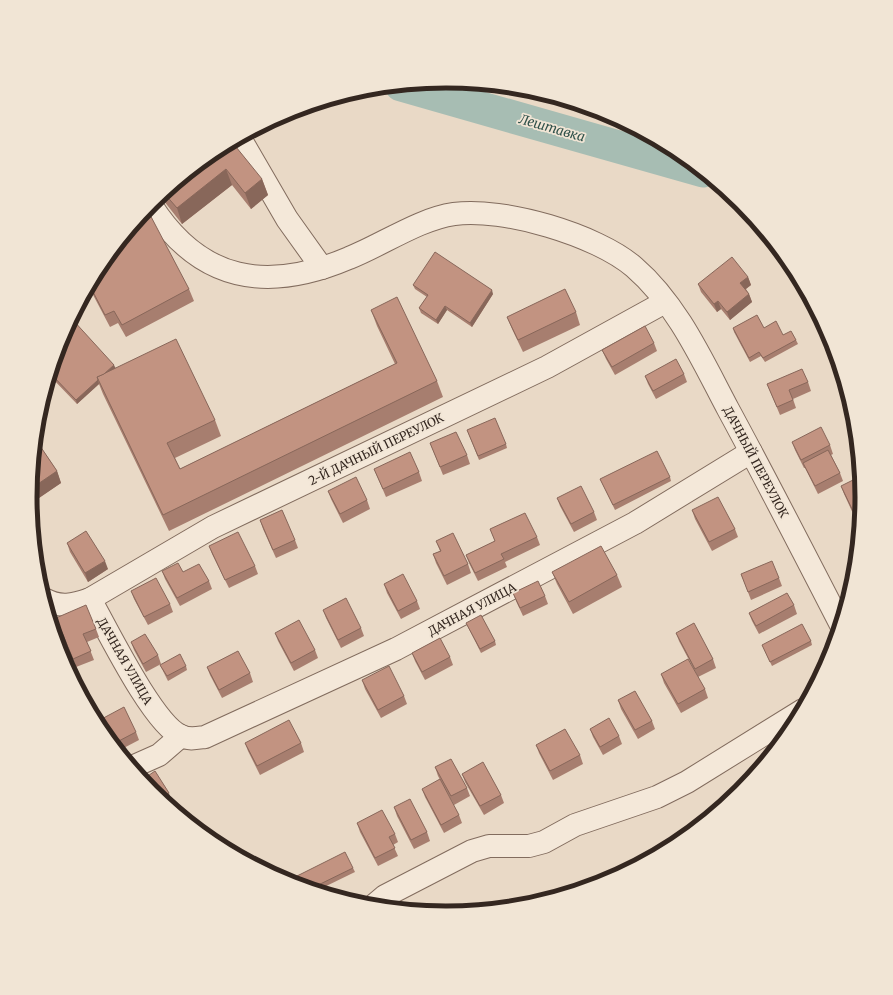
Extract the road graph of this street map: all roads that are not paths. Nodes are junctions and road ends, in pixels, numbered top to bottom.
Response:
1 (243, 143) edge
2 (155, 210) edge
3 (322, 268) junction
4 (665, 302) junction
5 (751, 452) junction
6 (90, 600) junction
7 (51, 603) edge
8 (837, 618) edge
9 (792, 717) edge
10 (181, 736) junction
11 (137, 765) edge
12 (379, 901) edge

1 - 3 street
2 - 3 street, ДАЧНЫЙ ПЕРЕУЛОК
3 - 4 street, ДАЧНЫЙ ПЕРЕУЛОК
4 - 5 street, ДАЧНЫЙ ПЕРЕУЛОК
4 - 6 street, 2-Й ДАЧНЫЙ ПЕРЕУЛОК
5 - 8 street, ДАЧНЫЙ ПЕРЕУЛОК
5 - 10 street, ДАЧНАЯ УЛИЦА
6 - 7 street, 2-Й ДАЧНЫЙ ПЕРЕУЛОК
6 - 10 street, ДАЧНАЯ УЛИЦА
9 - 12 street
10 - 11 street

